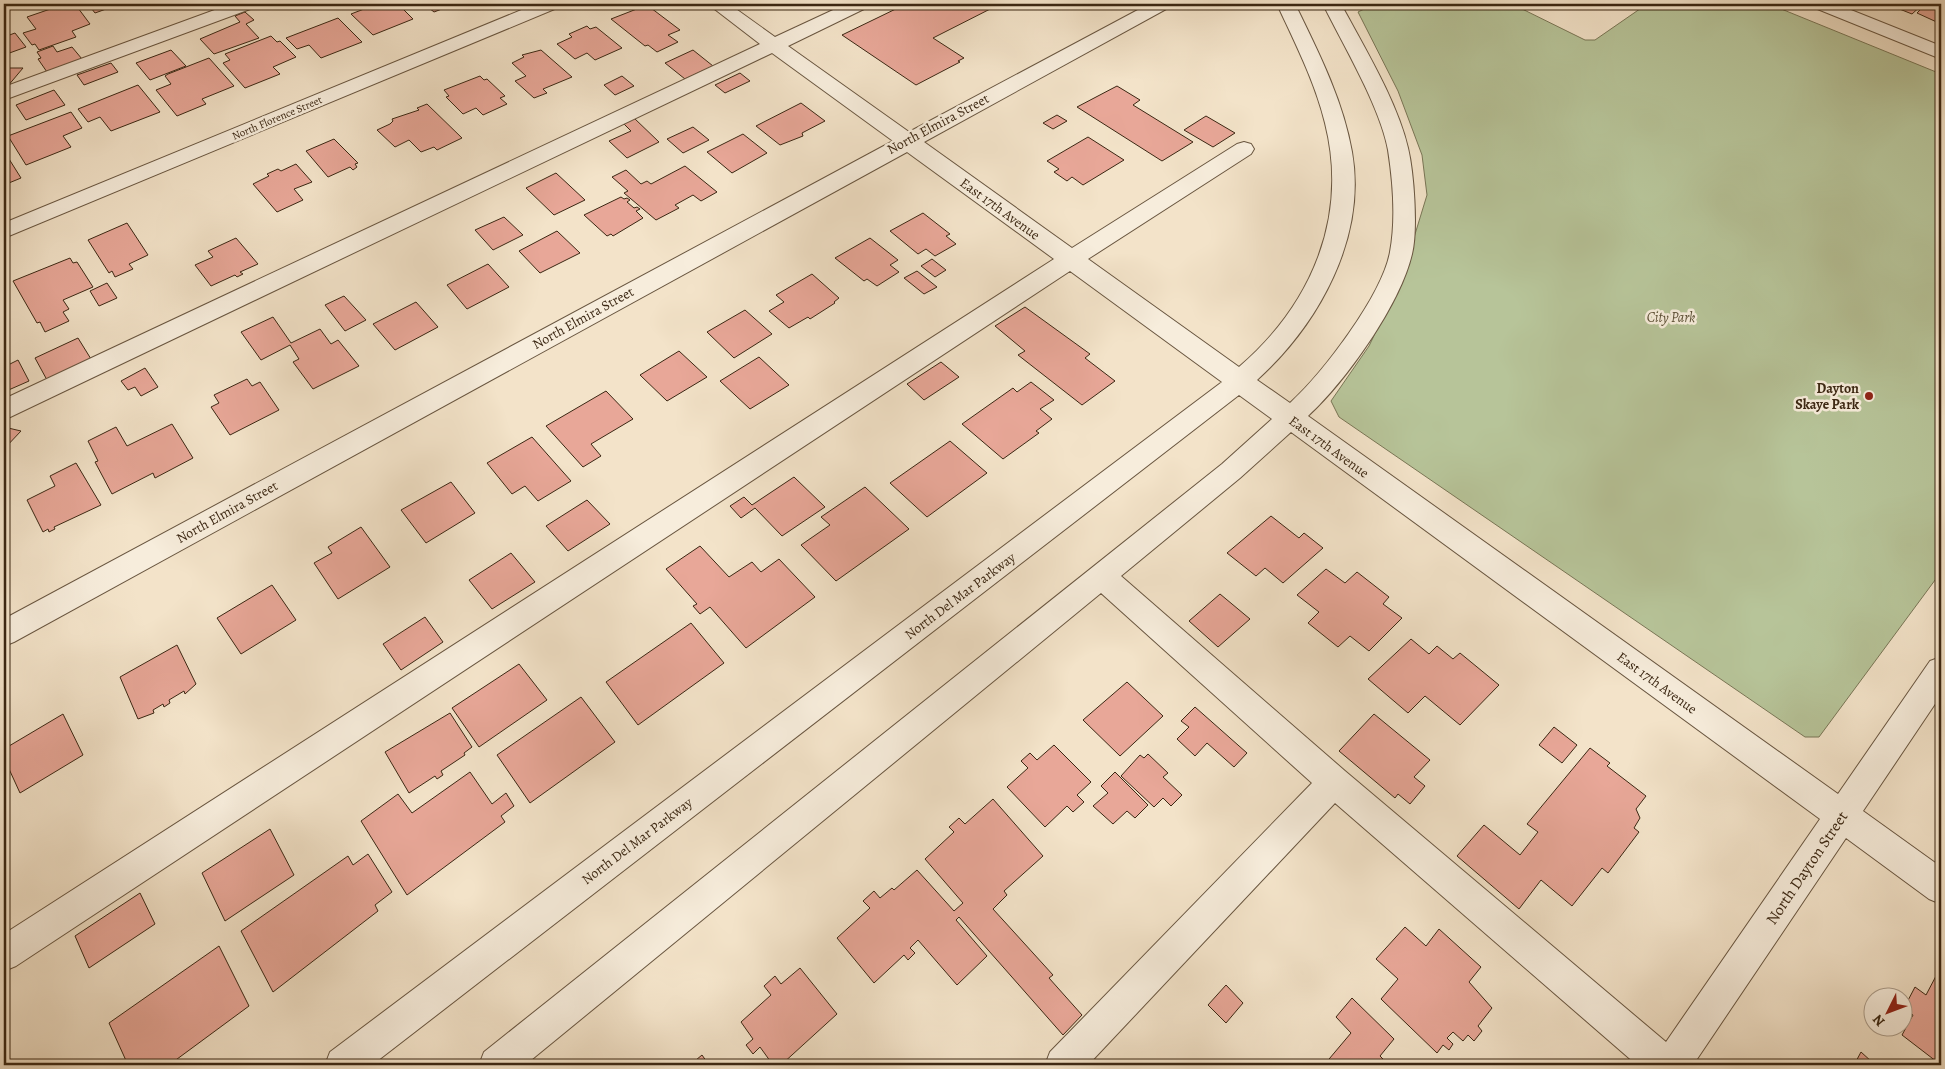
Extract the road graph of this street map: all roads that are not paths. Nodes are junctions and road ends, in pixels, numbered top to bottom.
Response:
1 (247, 4) edge
2 (551, 4) edge
3 (718, 4) edge
4 (860, 4) edge
5 (1162, 4) edge
6 (1286, 4) edge
7 (1332, 4) edge
8 (1821, 4) edge
9 (774, 44) junction
10 (1941, 53) edge
11 (4, 94) edge
12 (906, 141) junction
13 (1244, 149) dead end
14 (4, 231) edge
15 (1070, 260) junction
16 (1238, 381) junction
17 (4, 410) edge
18 (1291, 419) junction
19 (1101, 576) junction
20 (4, 633) edge
21 (1941, 670) edge
22 (1334, 782) junction
23 (1842, 817) junction
24 (1941, 887) edge
25 (4, 954) edge
26 (343, 1065) edge
27 (497, 1065) edge
28 (1063, 1065) edge
29 (1665, 1065) edge
30 (1672, 1065) edge

1 - 11 street
2 - 14 street, North Florence Street
3 - 9 street, East 17th Avenue
4 - 9 street
5 - 12 street, North Elmira Street
6 - 16 street, North Del Mar Parkway
7 - 18 street
8 - 10 street
9 - 12 street, East 17th Avenue
9 - 17 street
12 - 15 street, East 17th Avenue
12 - 20 street, North Elmira Street
13 - 15 street
15 - 16 street, East 17th Avenue
15 - 25 street
16 - 18 street, East 17th Avenue
16 - 26 street, North Del Mar Parkway
18 - 19 street
18 - 23 street, East 17th Avenue
19 - 22 street
19 - 27 street
21 - 23 street, North Dayton Street
22 - 28 street
22 - 29 street
23 - 24 street, East 17th Avenue
23 - 30 street, North Dayton Street

